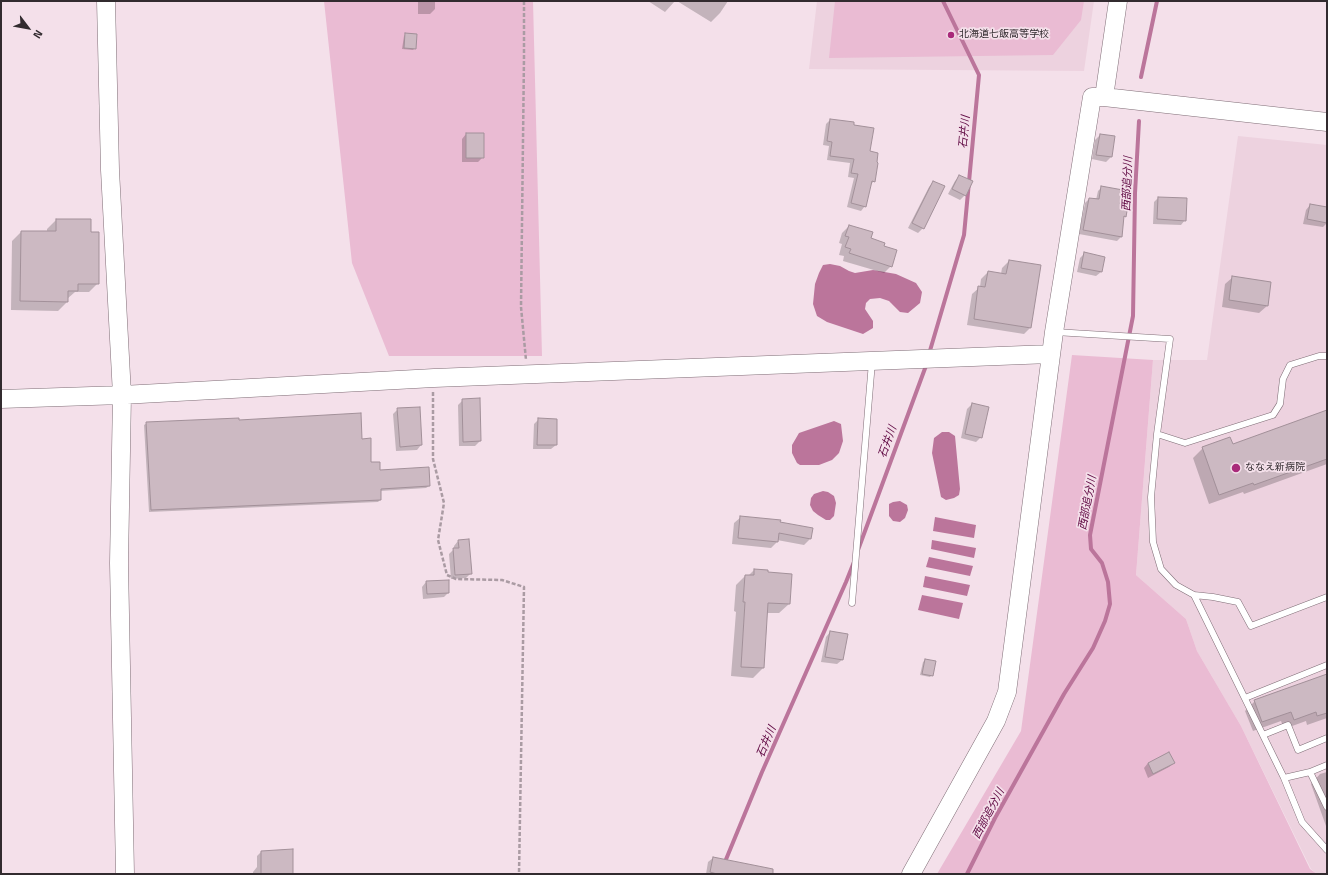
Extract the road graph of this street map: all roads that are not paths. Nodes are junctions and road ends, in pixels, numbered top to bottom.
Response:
1 (106, 1) edge
2 (1118, 1) edge
3 (1104, 97) junction
4 (1327, 122) edge
5 (1054, 332) junction
6 (1050, 354) junction
7 (1327, 356) edge
8 (872, 361) junction
9 (122, 395) junction
10 (1, 398) edge
11 (1157, 434) junction
12 (1194, 595) junction
13 (1327, 597) edge
14 (852, 603) dead end
15 (1327, 665) edge
16 (1245, 698) junction
17 (1263, 735) junction
18 (1327, 738) edge
19 (1327, 765) edge
20 (1310, 772) junction
21 (1284, 778) junction
22 (1327, 807) edge
23 (1327, 850) edge
24 (125, 874) edge
25 (911, 874) edge

1 - 9 street
2 - 3 street
3 - 4 street
3 - 5 street
5 - 6 street
5 - 11 lane
6 - 8 street
6 - 25 street
7 - 11 lane
8 - 9 street
8 - 14 lane
9 - 10 street
9 - 24 street
11 - 12 lane
12 - 13 lane
12 - 16 lane
15 - 16 lane
16 - 17 lane
17 - 18 lane
17 - 21 lane
19 - 20 lane
20 - 21 lane
20 - 22 lane
21 - 23 lane

